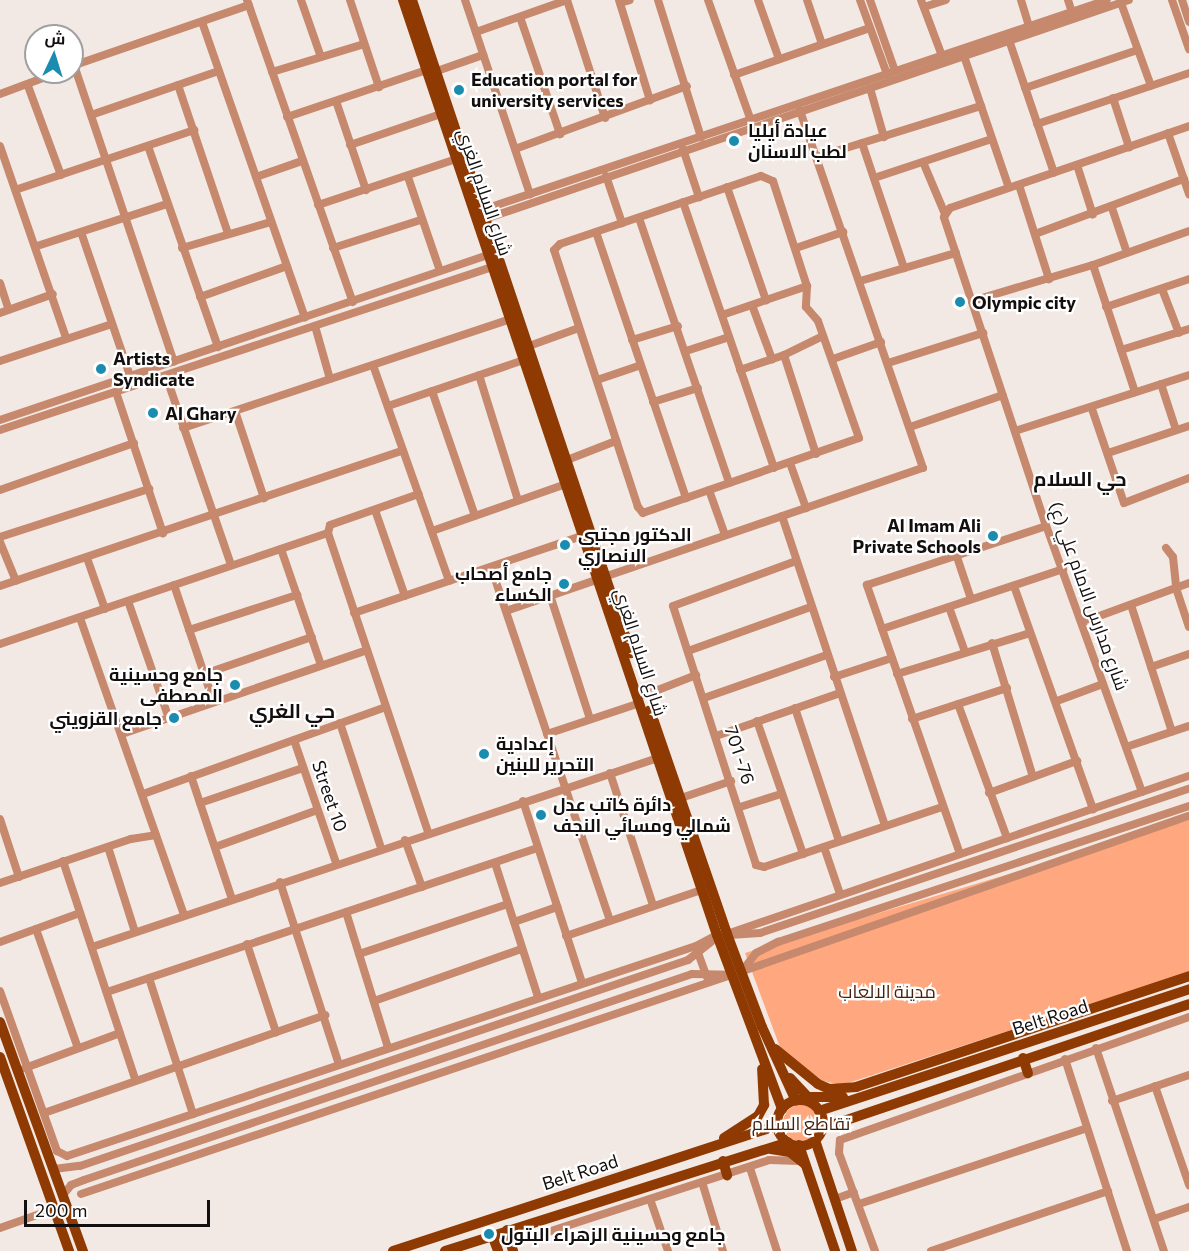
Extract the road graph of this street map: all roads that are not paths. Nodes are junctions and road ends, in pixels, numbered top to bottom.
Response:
1 (301, 0) edge
2 (350, 0) edge
3 (403, 0) edge
4 (412, 0) edge
5 (465, 0) edge
6 (567, 0) edge
7 (630, 0) edge
8 (658, 0) edge
9 (708, 0) edge
10 (758, 0) edge
11 (807, 0) edge
12 (860, 0) edge
13 (870, 0) edge
14 (946, 0) edge
15 (1022, 0) edge
16 (1068, 0) edge
17 (1107, 0) edge
18 (1172, 0) edge
19 (1182, 0) edge
20 (1125, 1) edge
21 (619, 2) edge
22 (248, 3) edge
23 (922, 4) edge
24 (1072, 12) junction
25 (520, 17) junction
26 (202, 22) junction
27 (1189, 22) edge
28 (1029, 26) junction
29 (870, 28) junction
30 (476, 32) junction
31 (1009, 40) junction
32 (364, 44) junction
33 (822, 44) junction
34 (1189, 49) edge
35 (1137, 50) junction
36 (483, 55) junction
37 (942, 56) junction
38 (964, 56) junction
39 (321, 57) junction
40 (778, 59) junction
41 (84, 62) edge
42 (432, 70) junction
43 (219, 71) junction
44 (272, 72) junction
45 (891, 73) junction
46 (1189, 73) edge
47 (734, 75) junction
48 (32, 84) edge
49 (79, 84) edge
50 (178, 85) junction
51 (28, 86) junction
52 (687, 86) junction
53 (1151, 86) junction
54 (379, 87) junction
55 (437, 87) junction
56 (870, 88) junction
57 (1025, 88) junction
58 (0, 94) edge
59 (1113, 98) junction
60 (650, 100) junction
61 (336, 101) junction
62 (981, 106) junction
63 (800, 111) junction
64 (441, 114) junction
65 (90, 115) junction
66 (774, 116) junction
67 (287, 117) junction
68 (605, 118) junction
69 (751, 121) junction
70 (1037, 124) junction
71 (1189, 126) edge
72 (194, 130) junction
73 (1168, 133) junction
74 (560, 134) junction
75 (700, 137) junction
76 (884, 137) junction
77 (992, 139) junction
78 (862, 143) junction
79 (350, 145) junction
80 (0, 146) edge
81 (148, 146) junction
82 (1130, 147) junction
83 (515, 149) junction
84 (683, 150) junction
85 (817, 157) junction
86 (456, 159) junction
87 (105, 160) junction
88 (302, 161) junction
89 (923, 162) junction
90 (1077, 165) junction
91 (1054, 173) junction
92 (61, 175) junction
93 (606, 176) junction
94 (256, 177) junction
95 (408, 177) junction
96 (874, 178) junction
97 (1184, 179) junction
98 (1019, 185) junction
99 (727, 187) junction
100 (1009, 188) junction
101 (18, 189) junction
102 (366, 190) junction
103 (1189, 194) edge
104 (531, 195) junction
105 (699, 197) junction
106 (683, 202) junction
107 (167, 204) junction
108 (318, 205) junction
109 (1112, 208) junction
110 (484, 214) junction
111 (945, 214) junction
112 (1094, 215) junction
113 (125, 218) junction
114 (639, 218) junction
115 (421, 220) junction
116 (271, 222) junction
117 (622, 224) junction
118 (1189, 231) edge
119 (81, 232) junction
120 (596, 232) junction
121 (843, 232) junction
122 (228, 234) junction
123 (1035, 234) junction
124 (37, 246) junction
125 (182, 248) junction
126 (333, 248) junction
127 (796, 248) junction
128 (956, 253) junction
129 (1127, 253) junction
130 (488, 255) junction
131 (1093, 265) junction
132 (286, 266) junction
133 (492, 267) junction
134 (904, 268) junction
135 (440, 271) junction
136 (1049, 279) junction
137 (1189, 279) edge
138 (860, 281) junction
139 (0, 283) edge
140 (807, 286) junction
141 (1162, 289) junction
142 (53, 294) junction
143 (200, 297) junction
144 (766, 300) junction
145 (972, 301) junction
146 (353, 302) junction
147 (752, 305) junction
148 (1106, 307) junction
149 (4, 311) edge
150 (722, 315) junction
151 (305, 318) junction
152 (510, 319) junction
153 (112, 324) junction
154 (315, 326) junction
155 (678, 326) junction
156 (579, 328) junction
157 (1189, 329) edge
158 (983, 333) junction
159 (1179, 333) junction
160 (254, 334) junction
161 (823, 336) junction
162 (729, 337) junction
163 (66, 338) junction
164 (632, 340) junction
165 (881, 342) junction
166 (257, 344) junction
167 (529, 346) junction
168 (218, 347) junction
169 (1121, 350) junction
170 (686, 351) junction
171 (784, 355) junction
172 (772, 359) junction
173 (833, 359) junction
174 (524, 360) junction
175 (0, 361) edge
176 (174, 362) junction
177 (888, 363) junction
178 (373, 365) junction
179 (641, 365) junction
180 (740, 370) junction
181 (479, 375) junction
182 (1189, 375) edge
183 (130, 376) junction
184 (166, 376) junction
185 (330, 379) junction
186 (597, 380) junction
187 (1161, 384) junction
188 (698, 388) junction
189 (432, 391) junction
190 (116, 392) junction
191 (1136, 392) junction
192 (1003, 395) junction
193 (653, 402) junction
194 (42, 406) junction
195 (388, 406) junction
196 (1092, 409) junction
197 (235, 411) junction
198 (45, 415) junction
199 (548, 417) junction
200 (0, 420) edge
201 (1189, 426) edge
202 (910, 427) junction
203 (183, 428) junction
204 (0, 430) edge
205 (1176, 430) junction
206 (1015, 431) junction
207 (616, 441) junction
208 (134, 443) junction
209 (403, 450) junction
210 (1108, 453) junction
211 (816, 454) junction
212 (567, 460) junction
213 (790, 463) junction
214 (774, 468) junction
215 (1189, 478) edge
216 (729, 483) junction
217 (566, 484) junction
218 (149, 489) junction
219 (0, 490) edge
220 (709, 490) junction
221 (419, 494) junction
222 (264, 498) junction
223 (686, 498) junction
224 (518, 500) junction
225 (806, 508) junction
226 (375, 510) junction
227 (213, 516) junction
228 (475, 516) junction
229 (782, 516) junction
230 (1046, 526) junction
231 (432, 531) junction
232 (163, 533) junction
233 (328, 533) junction
234 (584, 535) junction
235 (725, 535) junction
236 (0, 537) edge
237 (0, 542) edge
238 (1166, 548) dead end
239 (281, 549) junction
240 (956, 554) junction
241 (87, 558) junction
242 (796, 561) junction
243 (231, 566) junction
244 (491, 567) junction
245 (1063, 569) junction
246 (603, 578) junction
247 (16, 581) junction
248 (449, 581) junction
249 (1189, 583) edge
250 (174, 585) junction
251 (0, 586) edge
252 (1014, 586) junction
253 (1176, 588) junction
254 (297, 595) junction
255 (550, 595) junction
256 (405, 596) junction
257 (971, 600) junction
258 (128, 601) junction
259 (1131, 605) junction
260 (811, 607) junction
261 (949, 607) junction
262 (105, 609) junction
263 (506, 611) junction
264 (354, 613) junction
265 (80, 618) junction
266 (1083, 622) junction
267 (1189, 627) edge
268 (882, 629) junction
269 (189, 630) junction
270 (1030, 633) junction
271 (312, 637) junction
272 (0, 644) edge
273 (992, 644) junction
274 (367, 650) junction
275 (688, 651) junction
276 (964, 652) junction
277 (1189, 654) edge
278 (827, 655) junction
279 (892, 658) junction
280 (321, 665) junction
281 (1151, 667) junction
282 (204, 674) junction
283 (897, 674) junction
284 (696, 675) junction
285 (834, 677) junction
286 (1103, 684) junction
287 (1007, 688) junction
288 (840, 693) junction
289 (704, 698) junction
290 (643, 699) junction
291 (213, 700) junction
292 (1057, 701) junction
293 (958, 704) junction
294 (386, 707) junction
295 (795, 708) junction
296 (168, 716) junction
297 (912, 719) junction
298 (590, 720) junction
299 (757, 721) junction
300 (340, 723) junction
301 (1189, 726) edge
302 (1172, 732) junction
303 (122, 734) junction
304 (547, 734) junction
305 (716, 735) junction
306 (294, 740) junction
307 (1126, 747) junction
308 (658, 758) junction
309 (1077, 761) junction
310 (303, 768) junction
311 (610, 773) junction
312 (191, 776) junction
313 (1189, 776) edge
314 (1033, 777) junction
315 (731, 781) junction
316 (565, 787) junction
317 (1189, 789) edge
318 (1142, 792) junction
319 (989, 793) junction
320 (143, 794) junction
321 (781, 794) junction
322 (681, 798) junction
323 (523, 801) junction
324 (200, 803) junction
325 (1189, 806) edge
326 (740, 807) junction
327 (942, 807) junction
328 (1093, 809) junction
329 (318, 810) junction
330 (682, 816) junction
331 (1189, 816) edge
332 (0, 819) edge
333 (885, 825) junction
334 (2, 831) edge
335 (428, 832) junction
336 (156, 835) junction
337 (1007, 838) junction
338 (405, 840) junction
339 (839, 841) junction
340 (108, 847) junction
341 (215, 847) junction
342 (824, 847) junction
343 (981, 847) junction
344 (381, 848) junction
345 (538, 848) junction
346 (803, 854) junction
347 (960, 854) junction
348 (984, 857) junction
349 (63, 861) junction
350 (336, 863) junction
351 (495, 863) junction
352 (989, 871) junction
353 (19, 877) junction
354 (280, 882) junction
355 (0, 883) edge
356 (994, 883) junction
357 (422, 887) junction
358 (701, 890) junction
359 (840, 894) junction
360 (232, 899) junction
361 (508, 904) junction
362 (653, 905) junction
363 (556, 907) junction
364 (346, 912) junction
365 (80, 913) junction
366 (184, 915) junction
367 (610, 920) junction
368 (794, 921) junction
369 (514, 922) junction
370 (295, 928) junction
371 (36, 929) junction
372 (135, 932) junction
373 (722, 935) junction
374 (799, 935) junction
375 (566, 936) junction
376 (0, 942) edge
377 (247, 944) junction
378 (92, 947) junction
379 (522, 949) junction
380 (698, 950) junction
381 (359, 954) junction
382 (705, 972) junction
383 (737, 973) junction
384 (1189, 976) edge
385 (149, 978) junction
386 (709, 981) junction
387 (582, 983) junction
388 (1189, 989) edge
389 (0, 991) edge
390 (106, 992) junction
391 (538, 997) junction
392 (374, 1001) junction
393 (1147, 1003) junction
394 (1189, 1004) edge
395 (516, 1005) junction
396 (1122, 1011) junction
397 (325, 1015) junction
398 (1151, 1016) junction
399 (520, 1017) junction
400 (1189, 1017) edge
401 (0, 1022) edge
402 (1127, 1024) junction
403 (763, 1028) junction
404 (525, 1031) junction
405 (276, 1032) junction
406 (120, 1033) junction
407 (528, 1042) junction
408 (986, 1044) junction
409 (78, 1048) junction
410 (388, 1048) junction
411 (759, 1048) junction
412 (1096, 1048) junction
413 (421, 1051) junction
414 (1001, 1051) junction
415 (1023, 1058) junction
416 (397, 1059) junction
417 (1065, 1059) junction
418 (1, 1063) edge
419 (178, 1065) junction
420 (339, 1065) junction
421 (424, 1065) junction
422 (780, 1066) junction
423 (22, 1068) junction
424 (401, 1073) junction
425 (1028, 1073) junction
426 (1189, 1075) edge
427 (135, 1080) junction
428 (1155, 1086) junction
429 (885, 1090) junction
430 (252, 1094) junction
431 (796, 1101) junction
432 (1112, 1101) junction
433 (256, 1107) junction
434 (782, 1109) junction
435 (819, 1110) junction
436 (44, 1113) junction
437 (193, 1114) junction
438 (279, 1114) junction
439 (838, 1122) junction
440 (283, 1124) junction
441 (778, 1125) junction
442 (823, 1128) junction
443 (1087, 1128) junction
444 (145, 1130) junction
445 (815, 1140) junction
446 (150, 1143) junction
447 (794, 1144) junction
448 (710, 1147) junction
449 (759, 1150) junction
450 (154, 1156) junction
451 (723, 1161) junction
452 (822, 1161) junction
453 (805, 1164) junction
454 (80, 1166) junction
455 (158, 1167) junction
456 (750, 1167) junction
457 (54, 1169) junction
458 (727, 1175) junction
459 (84, 1180) junction
460 (702, 1182) junction
461 (595, 1185) junction
462 (1189, 1185) edge
463 (1108, 1191) junction
464 (854, 1192) junction
465 (81, 1194) dead end
466 (63, 1195) junction
467 (650, 1199) junction
468 (835, 1199) junction
469 (859, 1204) junction
470 (579, 1206) junction
471 (1189, 1207) edge
472 (54, 1209) junction
473 (1154, 1219) junction
474 (1, 1226) edge
475 (507, 1230) junction
476 (492, 1235) junction
477 (512, 1247) edge
478 (666, 1250) edge
479 (69, 1251) edge
480 (83, 1251) edge
481 (393, 1251) edge
482 (445, 1251) edge
483 (498, 1251) edge
484 (723, 1251) edge
485 (777, 1251) edge
486 (835, 1251) edge
487 (852, 1251) edge
488 (875, 1251) edge
489 (931, 1251) edge
490 (1128, 1251) edge
491 (1164, 1251) edge

1 - 39 street
2 - 32 street
3 - 42 main road, شارع السلام الغري
4 - 42 main road, شارع السلام الغري
5 - 30 street
6 - 25 street
6 - 68 street
7 - 21 street
8 - 52 street
9 - 47 street
10 - 40 street
11 - 33 street
12 - 29 street
13 - 45 street
14 - 23 street
15 - 28 street
16 - 24 street
17 - 24 street
18 - 34 street
19 - 27 street
20 - 31 street
20 - 35 street
21 - 60 street
22 - 26 street
22 - 44 street
23 - 37 street
24 - 28 street
25 - 30 street
25 - 74 street
26 - 41 street
26 - 43 street
28 - 37 street
29 - 33 street
29 - 45 street
30 - 36 street
31 - 38 street
31 - 57 street
32 - 39 street
32 - 54 street
33 - 40 street
35 - 53 street
35 - 57 street
36 - 42 street
36 - 83 street
37 - 45 street
38 - 56 street
38 - 62 street
39 - 44 street
40 - 47 street
42 - 54 street
42 - 55 main road, شارع السلام الغري
43 - 50 street
43 - 94 street
44 - 67 street
45 - 66 street
46 - 53 street
47 - 69 street
48 - 51 street
49 - 65 street
50 - 65 street
50 - 72 street
51 - 58 street
51 - 92 street
52 - 60 street
52 - 75 street
53 - 59 street
54 - 61 street
55 - 64 main road, شارع السلام الغري
55 - 110 main road, شارع السلام الغري
56 - 63 street
56 - 76 street
57 - 70 street
59 - 70 street
59 - 82 street
60 - 68 street
61 - 67 street
61 - 79 street
62 - 76 street
62 - 77 street
63 - 66 street
63 - 85 street
64 - 79 street
64 - 86 main road, شارع السلام الغري
65 - 87 street
66 - 69 street
66 - 84 street
67 - 88 street
68 - 74 street
69 - 75 street
70 - 91 street
71 - 73 street
72 - 81 street
72 - 122 street
73 - 82 street
73 - 97 street
74 - 83 street
75 - 104 street
76 - 78 street
77 - 89 street
77 - 100 street
78 - 85 street
78 - 96 street
79 - 102 street
80 - 101 street
81 - 87 street
81 - 107 street
82 - 90 street
83 - 104 street
84 - 93 street
84 - 105 street
85 - 121 street
86 - 95 street
86 - 130 main road, شارع السلام الغري
87 - 92 street
87 - 113 street
88 - 94 street
88 - 108 street
89 - 96 street
89 - 111 street, شارع مدارس الامام علي (ع)
90 - 91 street
90 - 112 street
91 - 98 street
92 - 101 street
93 - 110 street
93 - 117 street
94 - 116 street
95 - 102 street
95 - 115 street
96 - 134 street
97 - 103 street
97 - 109 street
98 - 100 street
98 - 123 street
99 - 105 street
99 - 127 street
99 - 144 street
100 - 111 street
101 - 124 street
102 - 108 street
104 - 110 street
105 - 106 street
106 - 114 street
106 - 150 street
107 - 113 street
107 - 125 street
108 - 126 street
109 - 112 street
109 - 129 street
110 - 167 main road, شارع السلام الغري
111 - 128 street, شارع مدارس الامام علي (ع)
112 - 123 street
113 - 119 street
113 - 176 street
114 - 117 street
114 - 155 street
115 - 126 street
115 - 135 street
116 - 122 street
116 - 132 street
117 - 120 street
118 - 129 street
119 - 124 street
119 - 153 street
120 - 156 street
120 - 164 street
121 - 127 street
121 - 138 street
122 - 125 street
123 - 136 street
124 - 142 street
125 - 143 street
126 - 146 street
127 - 140 street
128 - 134 street
128 - 145 street, شارع مدارس الامام علي (ع)
129 - 131 street
130 - 133 main road, شارع السلام الغري
130 - 135 street
131 - 136 street
131 - 148 street
132 - 143 street
132 - 151 street
133 - 152 main road, شارع السلام الغري
133 - 154 street
134 - 138 street
135 - 146 street
136 - 145 street
137 - 141 street
138 - 165 street
139 - 149 street
140 - 144 street
140 - 161 street
141 - 148 street
141 - 159 street
142 - 149 street
142 - 163 street
143 - 168 street
144 - 147 street
145 - 158 street, شارع مدارس الامام علي (ع)
146 - 151 street
147 - 150 street
147 - 172 street
148 - 169 street
150 - 162 street
151 - 160 street
152 - 174 main road, شارع السلام الغري
152 - 178 street
153 - 163 street
153 - 183 street
154 - 166 street
154 - 185 street
155 - 164 street
155 - 170 street
156 - 167 street
156 - 186 street
157 - 159 street
158 - 177 street
158 - 192 street, شارع مدارس الامام علي (ع)
159 - 169 street
160 - 166 street
160 - 168 street
161 - 171 street
161 - 173 street
162 - 170 street
162 - 180 street
163 - 175 street
164 - 179 street
165 - 173 street
165 - 177 street
166 - 184 street
167 - 199 main road, شارع السلام الغري
168 - 176 street
169 - 191 street
170 - 188 street
171 - 172 street
171 - 211 street
172 - 180 street
173 - 211 street
174 - 181 street
174 - 199 main road, شارع السلام الغري
176 - 183 street
177 - 202 street
178 - 185 street
178 - 195 street
179 - 186 street
179 - 193 street
180 - 214 street
181 - 189 street
181 - 224 street
182 - 187 street
183 - 194 street
184 - 190 street
184 - 203 street
185 - 197 street
186 - 207 street
187 - 191 street
187 - 205 street
188 - 193 street
188 - 216 street
189 - 195 street
189 - 228 street
190 - 198 street
190 - 208 street
191 - 196 street
192 - 202 street
192 - 206 street, شارع مدارس الامام علي (ع)
193 - 223 street
194 - 198 street
194 - 200 street
195 - 209 street
196 - 206 street
196 - 210 street
197 - 203 street
197 - 222 street
198 - 204 street
199 - 212 main road, شارع السلام الغري
199 - 217 main road, شارع السلام الغري
201 - 205 street
202 - 225 street
203 - 227 street
205 - 210 street
206 - 230 street, شارع مدارس الامام علي (ع)
207 - 212 street
207 - 223 street
208 - 218 street
208 - 219 street
209 - 221 street
209 - 222 street
210 - 215 street
211 - 213 street
212 - 246 main road, شارع السلام الغري
213 - 214 street
213 - 225 street
214 - 216 street
216 - 220 street
217 - 224 street
217 - 234 main road, شارع السلام الغري
218 - 232 street
218 - 236 street
220 - 223 street
220 - 235 street
221 - 226 street
221 - 231 street
222 - 227 street
224 - 228 street
225 - 229 street
226 - 233 street
226 - 256 street
227 - 232 street
227 - 243 street
228 - 231 street
229 - 235 street
229 - 242 street
230 - 240 street
230 - 245 street, شارع مدارس الامام علي (ع)
231 - 248 street
232 - 241 street
233 - 239 street
233 - 264 street
234 - 244 street
234 - 246 main road, شارع السلام الغري
235 - 246 street
237 - 247 street
238 - 253 street
239 - 243 street
239 - 254 street
240 - 257 street
240 - 268 street
241 - 247 street
241 - 262 street
242 - 260 street
242 - 275 street, 701 -76
243 - 250 street
244 - 248 street
244 - 263 street
245 - 252 street
245 - 266 street, شارع مدارس الامام علي (ع)
246 - 255 street
246 - 290 main road, شارع السلام الغري
247 - 251 street
248 - 256 street
249 - 253 street
250 - 258 street
250 - 269 street
252 - 257 street
252 - 270 street
253 - 259 street
253 - 267 street
254 - 269 street
254 - 271 street
255 - 263 street
255 - 298 street
256 - 264 street
257 - 261 street
258 - 262 street
258 - 296 street
259 - 266 street
259 - 281 street
260 - 275 street
260 - 278 street
261 - 268 street
261 - 276 street
262 - 265 street
263 - 304 street
264 - 274 street
265 - 272 street
265 - 303 street
266 - 286 street, شارع مدارس الامام علي (ع)
268 - 279 street
269 - 282 street
270 - 273 street
270 - 292 street
271 - 280 street
271 - 282 street
273 - 276 street
273 - 287 street
274 - 280 street
274 - 294 street
275 - 284 street, 701 -76
276 - 283 street
277 - 281 street
278 - 285 street
278 - 289 street
279 - 283 street
279 - 285 street
280 - 291 street
281 - 302 street
282 - 291 street
283 - 297 street
284 - 289 street, 701 -76
284 - 290 street
285 - 288 street
286 - 292 street
286 - 307 street, شارع مدارس الامام علي (ع)
287 - 293 street
287 - 314 street
288 - 295 street
288 - 333 street
289 - 305 street, 701 -76
290 - 298 street
290 - 308 main road, شارع السلام الغري
290 - 322 main road, شارع السلام الغري
291 - 296 street
292 - 309 street
293 - 297 street
293 - 319 street
294 - 300 street
294 - 335 street
295 - 299 street
295 - 339 street
296 - 303 street
297 - 327 street
298 - 304 street
299 - 305 street
299 - 321 street
300 - 306 street
300 - 344 street
301 - 302 street
302 - 307 street
303 - 320 street
304 - 316 street
305 - 315 street, 701 -76
306 - 310 street, Street 10
306 - 312 street
307 - 318 street, شارع مدارس الامام علي (ع)
308 - 311 street
308 - 330 main road, شارع السلام الغري
309 - 314 street
309 - 328 street
310 - 324 street
310 - 329 street, Street 10
311 - 316 street
311 - 362 street
312 - 320 street
312 - 324 street
313 - 318 street
314 - 319 street
315 - 322 street
315 - 326 street, 701 -76
316 - 323 street
316 - 367 street
317 - 348 street
318 - 328 street
319 - 337 street
320 - 336 street
321 - 326 street
321 - 346 street
322 - 330 main road, شارع السلام الغري
323 - 335 street
323 - 345 street
324 - 341 street
325 - 352 street
326 - 346 street, 701 -76
327 - 333 street
327 - 347 street
328 - 337 street
329 - 341 street
329 - 350 street, Street 10
330 - 358 main road, شارع السلام الغري
330 - 373 main road, شارع السلام الغري
331 - 356 street
332 - 334 street
333 - 339 street
334 - 353 street
335 - 338 street
336 - 340 street
336 - 366 street
337 - 343 street
338 - 344 street
338 - 357 street
339 - 342 street
340 - 349 street
340 - 372 street
341 - 360 street
342 - 346 street
342 - 359 street
343 - 347 street
343 - 348 street
344 - 350 street
345 - 351 street
345 - 363 street
347 - 359 street
348 - 368 street
349 - 353 street
349 - 365 street
350 - 354 street
351 - 357 street
351 - 361 street
352 - 356 street
352 - 374 street
353 - 355 street
354 - 360 street
354 - 370 street
356 - 383 street
357 - 364 street
358 - 362 street
358 - 373 main road, شارع السلام الغري
359 - 373 street
360 - 366 street
361 - 369 street
361 - 381 street
362 - 367 street
363 - 369 street
363 - 375 street
364 - 370 street
364 - 381 street
365 - 371 street
365 - 378 street
366 - 372 street
367 - 375 street
368 - 373 street
368 - 374 street
369 - 379 street
370 - 377 street
370 - 397 street
371 - 376 street
371 - 409 street
372 - 378 street
373 - 380 street
373 - 383 main road, شارع السلام الغري
374 - 383 street
375 - 387 street
377 - 385 street
377 - 405 street
378 - 390 street
379 - 391 street
379 - 392 street
380 - 382 street
380 - 387 street
380 - 399 street
381 - 392 street
382 - 383 street
382 - 386 street
382 - 404 street
383 - 386 street
383 - 403 main road, شارع السلام الغري
383 - 411 main road, شارع السلام الغري
384 - 408 main road
385 - 390 street
385 - 419 street
386 - 407 street
387 - 391 street
388 - 393 main road, Belt Road
389 - 423 street
390 - 406 street
391 - 395 street
392 - 410 street
393 - 396 main road, Belt Road
393 - 398 main road
394 - 398 main road, Belt Road
395 - 399 street
395 - 410 street
396 - 402 main road
396 - 414 main road, Belt Road
397 - 405 street
397 - 420 street
398 - 402 main road, Belt Road
399 - 413 street
400 - 412 street
401 - 423 main road
402 - 415 main road, Belt Road
403 - 408 main road
403 - 422 main road, شارع السلام الغري
404 - 407 street
404 - 421 street
405 - 419 street
406 - 409 street
406 - 427 street
407 - 440 street
408 - 414 main road
409 - 423 street
410 - 420 street
411 - 434 main road, شارع السلام الغري
411 - 448 main road
412 - 417 street
412 - 432 street
413 - 416 street
413 - 421 street
414 - 429 main road, Belt Road
415 - 425 main road
415 - 439 main road, Belt Road
416 - 424 street
416 - 433 street
417 - 425 street
417 - 443 street
418 - 472 main road
419 - 427 street
419 - 437 street
420 - 430 street
421 - 424 street
422 - 429 main road
422 - 431 main road, شارع السلام الغري
423 - 436 street
423 - 457 main road
424 - 438 street
425 - 464 street
426 - 428 street
427 - 436 street
428 - 432 street
428 - 462 street
429 - 435 main road, Belt Road
430 - 433 street
430 - 437 street
431 - 434 main road
431 - 435 main road
432 - 473 street
433 - 446 street
434 - 441 main road
435 - 442 main road
436 - 444 street
437 - 444 street
438 - 440 street
438 - 450 street
439 - 442 main road, Belt Road
439 - 452 main road
440 - 455 street
441 - 447 main road
441 - 448 main road, Belt Road
442 - 445 main road
443 - 463 street
443 - 469 street
444 - 446 street
445 - 447 main road
445 - 452 main road
446 - 454 street
447 - 449 main road, Belt Road
447 - 453 main road
448 - 461 main road, Belt Road
449 - 451 main road, Belt Road
449 - 453 main road
450 - 455 street
450 - 459 street
451 - 458 main road
451 - 470 main road, Belt Road
452 - 468 main road
453 - 456 street
453 - 486 main road
454 - 457 street
454 - 459 street
455 - 465 street
456 - 458 street
456 - 485 street
457 - 466 main road
458 - 460 street
459 - 466 street
460 - 467 street
460 - 484 street
461 - 470 main road
461 - 481 main road, Belt Road
463 - 489 street
463 - 490 street
464 - 468 street
464 - 469 street
466 - 480 main road
467 - 477 street
467 - 478 street
468 - 487 main road
469 - 488 street
470 - 475 main road, Belt Road
471 - 473 street
472 - 474 street
472 - 479 main road
473 - 491 street
475 - 476 main road, Belt Road
475 - 477 main road
476 - 482 main road, Belt Road
476 - 483 main road

